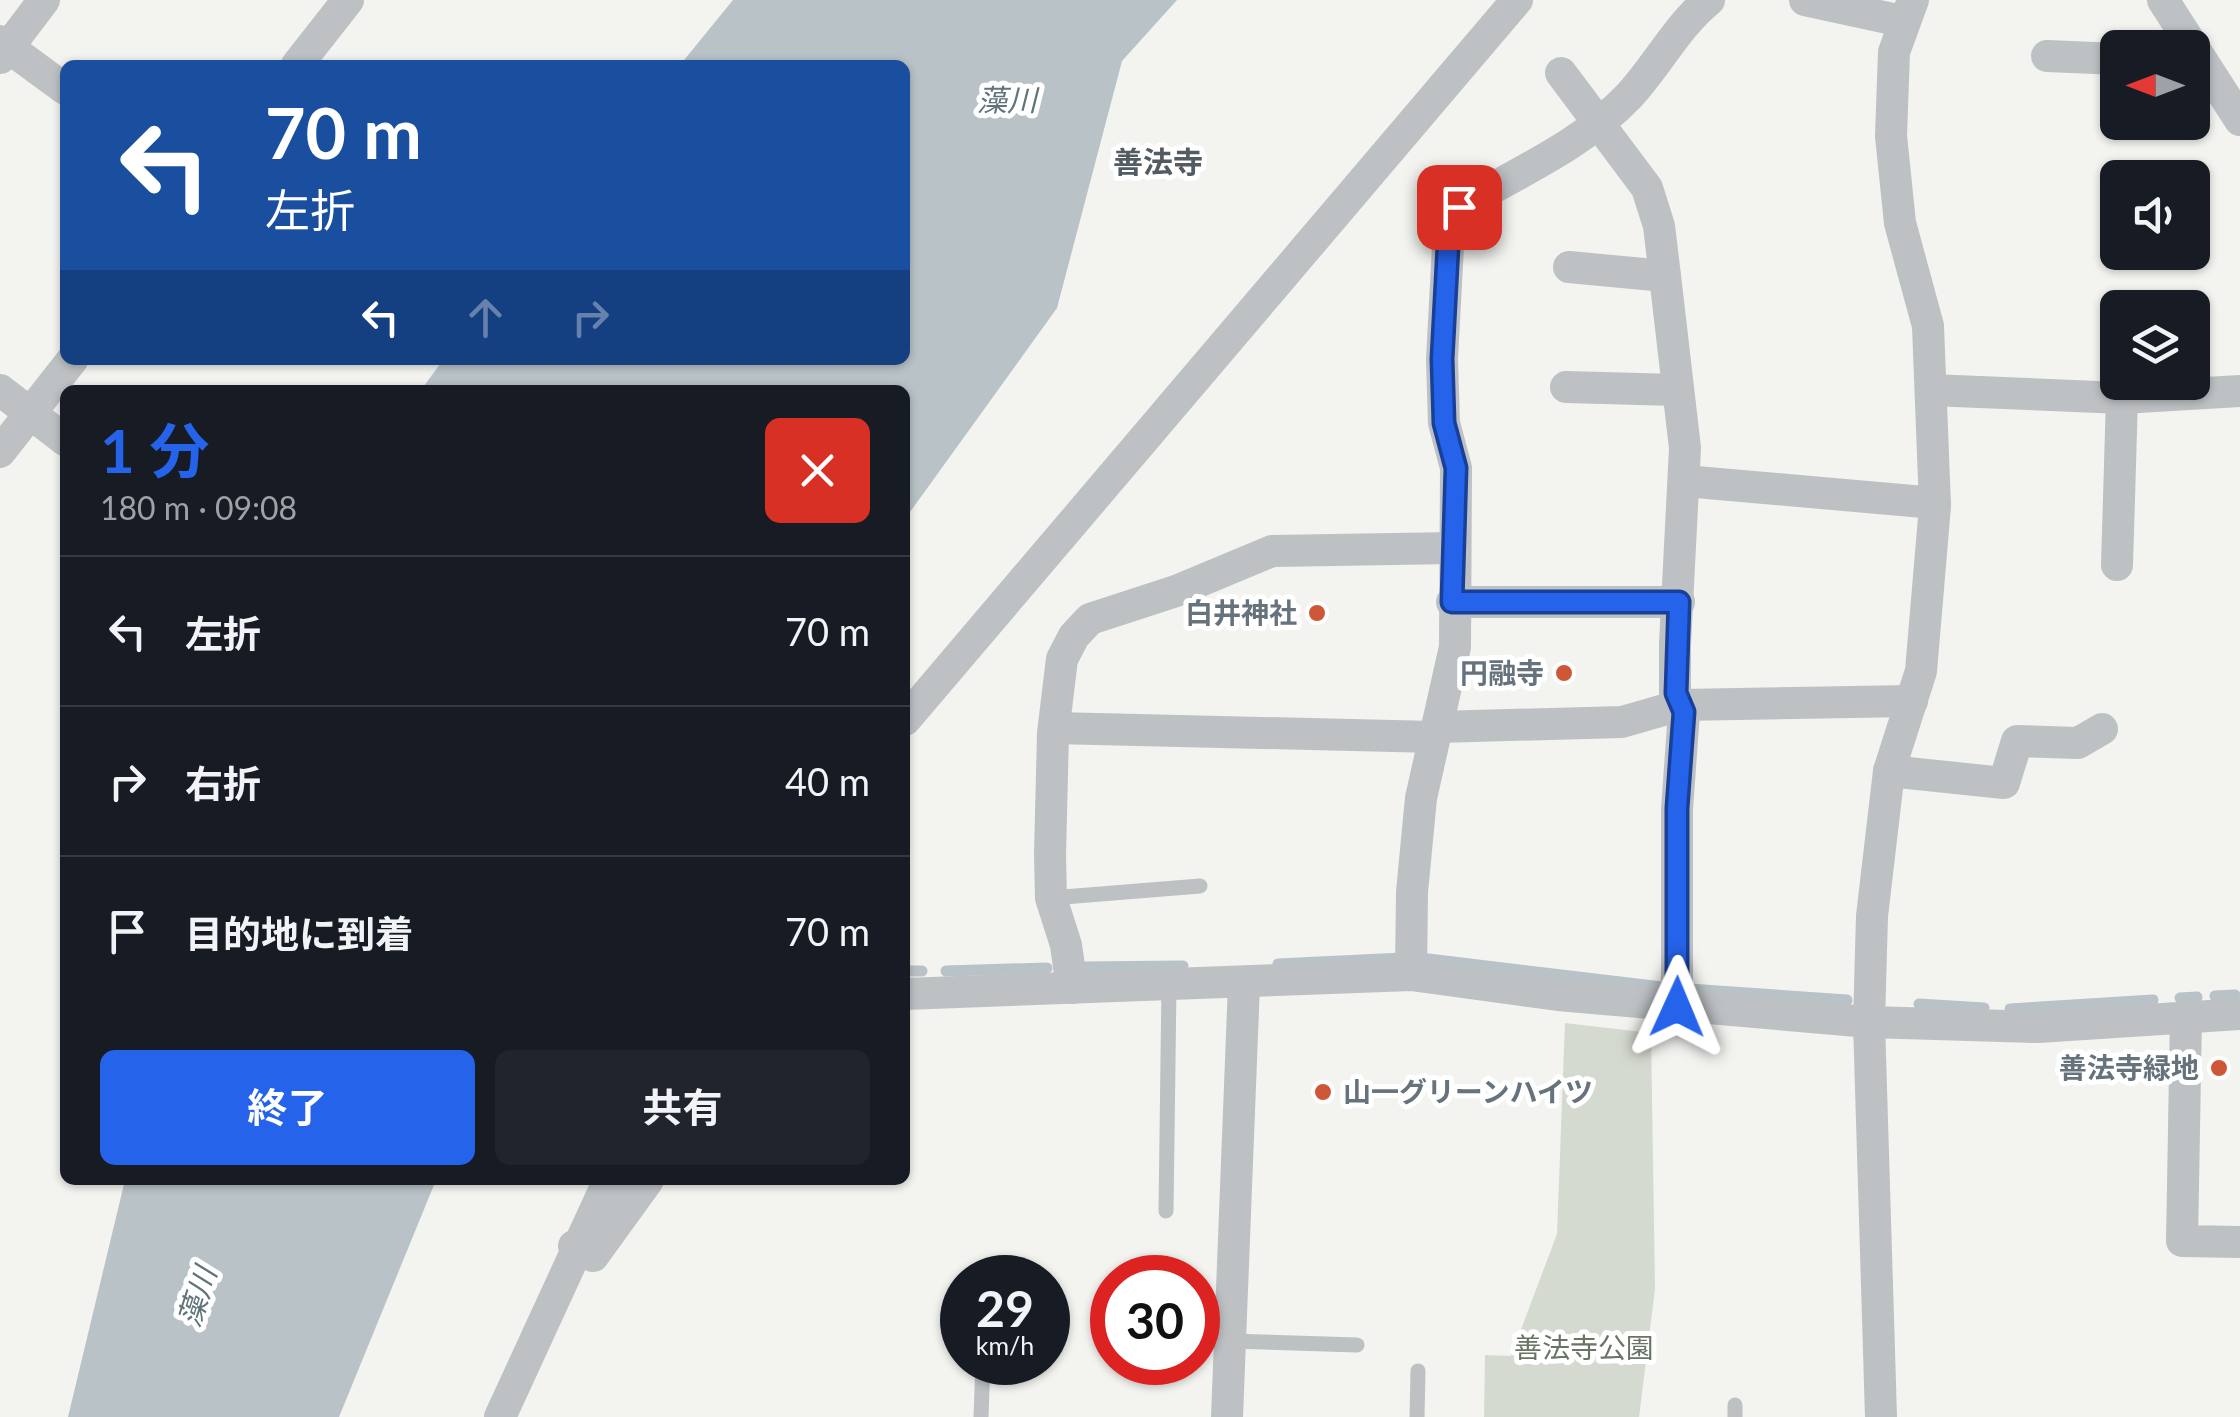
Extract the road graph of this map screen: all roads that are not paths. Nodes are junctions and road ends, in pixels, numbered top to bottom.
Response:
1 (44, 0) edge
2 (348, 0) edge
3 (1517, 0) edge
4 (1709, 0) edge
5 (1805, 0) edge
6 (2163, 0) edge
7 (1908, 11) edge
8 (2179, 30) edge
9 (3, 49) edge
10 (2047, 56) dead end
11 (2100, 58) edge
12 (302, 60) edge
13 (1561, 73) dead end
14 (2210, 80) edge
15 (60, 86) edge
16 (2240, 120) edge
17 (1598, 124) junction
18 (1569, 267) dead end
19 (1666, 276) junction
20 (68, 365) edge
21 (1566, 387) dead end
22 (0, 390) edge
23 (1676, 390) junction
24 (1931, 390) junction
25 (2240, 391) edge
26 (2210, 393) edge
27 (2100, 397) edge
28 (2122, 400) edge
29 (30, 413) junction
30 (60, 436) edge
31 (0, 452) edge
32 (1685, 481) junction
33 (1935, 503) junction
34 (1454, 548) junction
35 (2117, 565) dead end
36 (1452, 602) junction
37 (1679, 602) junction
38 (1912, 702) junction
39 (1681, 704) junction
40 (910, 714) edge
41 (1054, 728) junction
42 (2102, 729) dead end
43 (1436, 732) junction
44 (1889, 771) junction
45 (1200, 886) dead end
46 (1051, 898) junction
47 (1411, 975) junction
48 (1244, 984) junction
49 (1169, 985) junction
50 (1072, 988) junction
51 (910, 994) edge
52 (1677, 1007) junction
53 (2240, 1014) edge
54 (2186, 1017) junction
55 (1869, 1022) junction
56 (605, 1185) edge
57 (644, 1185) edge
58 (1166, 1211) dead end
59 (2240, 1242) edge
60 (574, 1246) junction
61 (1230, 1340) junction
62 (1357, 1345) dead end
63 (1418, 1371) dead end
64 (982, 1385) edge
65 (500, 1417) edge
66 (981, 1417) edge
67 (1226, 1417) edge
68 (1417, 1417) edge
69 (1881, 1417) edge

1 - 9 street
2 - 12 street
3 - 40 street
4 - 17 street
5 - 7 street
6 - 8 street
7 - 24 street
9 - 15 street
10 - 11 street
13 - 17 street
14 - 16 street
17 - 19 street
17 - 34 street
18 - 19 street
19 - 23 street
20 - 29 street
21 - 23 street
22 - 29 street
23 - 32 street
24 - 27 street
24 - 33 street
25 - 26 street
28 - 35 street
29 - 30 street
29 - 31 street
32 - 33 street
32 - 37 street
33 - 38 street
34 - 36 street
34 - 41 street
36 - 37 street
36 - 43 street
37 - 39 street
38 - 39 street
38 - 44 street
39 - 43 street
39 - 52 street
41 - 43 street
41 - 46 street
42 - 44 street
43 - 47 street
44 - 55 street
45 - 46 lane
46 - 50 street
47 - 48 street
47 - 52 street
48 - 49 street
48 - 61 street
49 - 50 street
49 - 58 lane
50 - 51 street
52 - 55 street
53 - 54 street
54 - 55 street
54 - 59 street
55 - 69 street
56 - 60 street
57 - 60 street
60 - 65 street
61 - 62 lane
61 - 67 street
63 - 68 lane
64 - 66 lane

